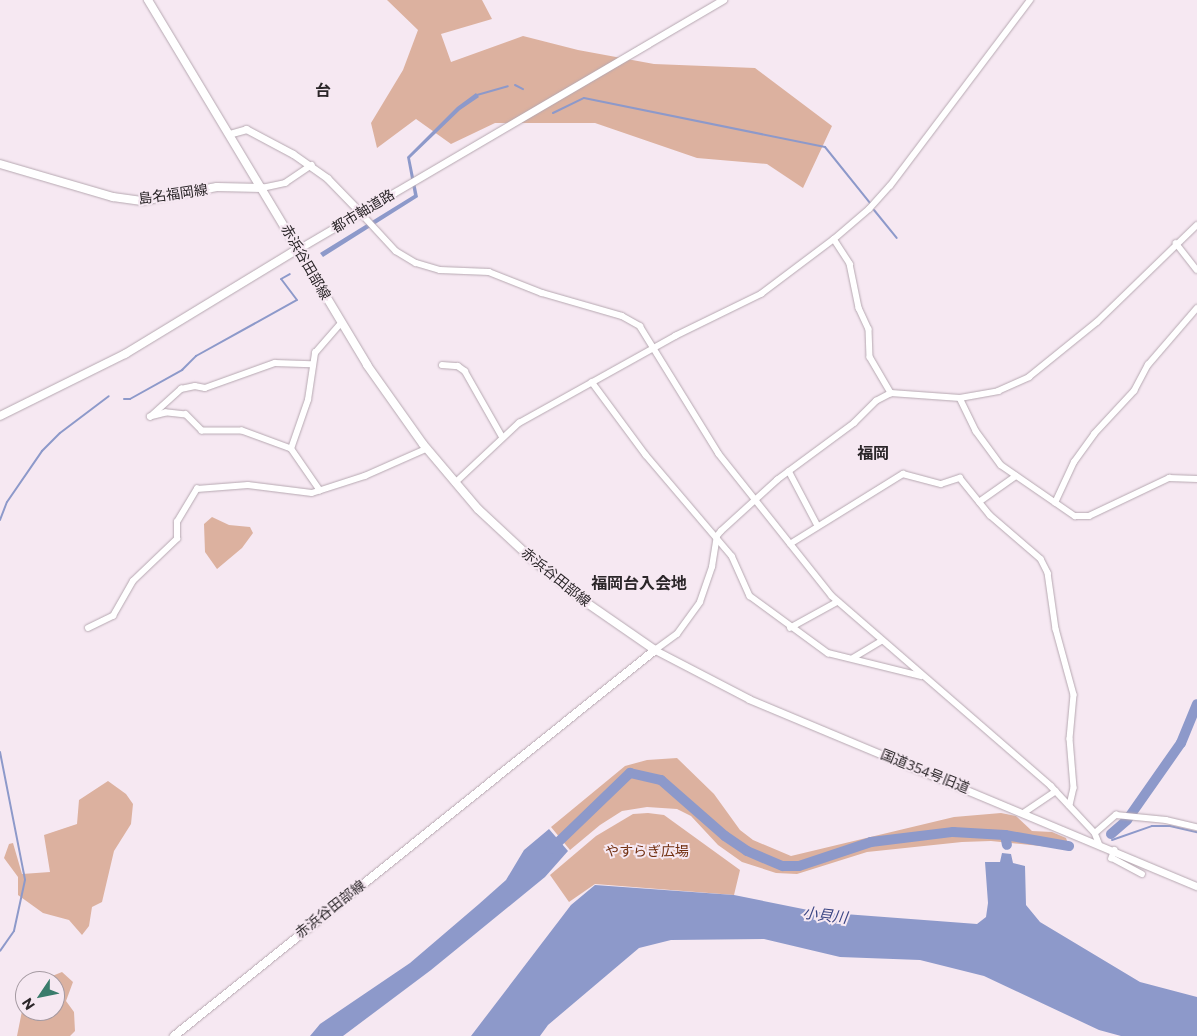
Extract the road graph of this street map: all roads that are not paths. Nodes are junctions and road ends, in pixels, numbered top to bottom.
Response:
1 (148, 0) edge
2 (723, 0) edge
3 (1030, 0) edge
4 (229, 134) junction
5 (0, 164) edge
6 (312, 165) junction
7 (262, 188) junction
8 (360, 212) junction
9 (1197, 225) edge
10 (834, 239) junction
11 (1176, 243) junction
12 (298, 249) junction
13 (1197, 270) edge
14 (1197, 308) edge
15 (341, 323) junction
16 (656, 347) junction
17 (312, 364) junction
18 (442, 366) dead end
19 (592, 382) junction
20 (891, 393) junction
21 (960, 398) junction
22 (0, 416) edge
23 (502, 436) junction
24 (291, 448) junction
25 (426, 448) junction
26 (789, 471) junction
27 (1016, 476) junction
28 (1197, 479) edge
29 (455, 482) junction
30 (320, 491) junction
31 (754, 500) junction
32 (979, 502) junction
33 (1055, 503) junction
34 (818, 526) junction
35 (717, 536) junction
36 (790, 544) junction
37 (838, 602) junction
38 (88, 628) dead end
39 (790, 628) junction
40 (881, 641) junction
41 (655, 650) junction
42 (853, 658) junction
43 (922, 676) junction
44 (1056, 791) junction
45 (1070, 806) junction
46 (1025, 812) junction
47 (1197, 827) edge
48 (1095, 833) junction
49 (1099, 843) junction
50 (1115, 850) junction
51 (1142, 874) dead end
52 (1197, 886) edge
53 (174, 1036) edge

1 - 4 main road, 赤浜谷田部線
2 - 8 street, 都市軸道路
3 - 10 street
4 - 6 street
4 - 7 main road, 赤浜谷田部線
5 - 7 main road, 島名福岡線
6 - 7 street
6 - 8 street
7 - 12 main road, 赤浜谷田部線
8 - 12 street, 都市軸道路
8 - 16 street
9 - 11 street
10 - 16 street
10 - 20 street
11 - 13 street
11 - 21 street
12 - 15 main road, 赤浜谷田部線
12 - 22 main road, 都市軸道路
14 - 33 street
15 - 17 street
15 - 25 main road, 赤浜谷田部線
16 - 19 street
16 - 31 street
17 - 24 street
17 - 24 street
18 - 23 street
19 - 23 street
19 - 35 street
20 - 21 street
20 - 26 street
21 - 27 street
23 - 29 street
24 - 30 street
25 - 29 main road, 赤浜谷田部線
25 - 30 street
26 - 31 street
26 - 34 street
27 - 32 street
27 - 33 street
28 - 33 street
29 - 41 main road, 赤浜谷田部線
30 - 38 street
31 - 35 street
31 - 36 street
32 - 34 street
32 - 45 street
34 - 36 street
35 - 39 street
35 - 41 street
36 - 37 street
37 - 39 street
37 - 40 street
39 - 42 street
40 - 42 street
40 - 43 street
41 - 46 street, 国道354号旧道
41 - 53 main road, 赤浜谷田部線
42 - 43 street
43 - 44 street
44 - 45 street
44 - 46 street
45 - 48 street
46 - 49 street, 国道354号旧道
47 - 48 street
48 - 49 street
49 - 50 street, 国道354号旧道
50 - 51 street
50 - 52 street, 国道354号旧道

